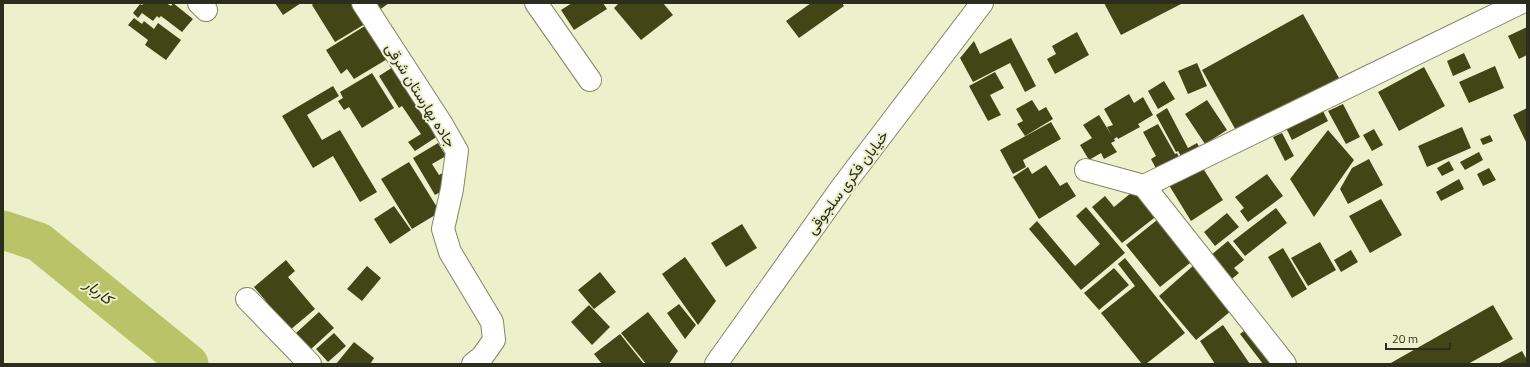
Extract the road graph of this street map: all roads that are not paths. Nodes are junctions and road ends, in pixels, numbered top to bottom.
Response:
1 (363, 3) edge
2 (536, 3) edge
3 (982, 3) edge
4 (1520, 3) edge
5 (590, 80) dead end
6 (1086, 170) dead end
7 (1144, 186) junction
8 (247, 299) dead end
9 (310, 364) edge
10 (473, 364) edge
11 (716, 364) edge
12 (1285, 364) edge

1 - 10 street, جاده بهارستان شرقی
2 - 5 street
3 - 11 street, خیابان فکری سلجوقی
4 - 7 street
6 - 7 street
7 - 12 street
8 - 9 street

